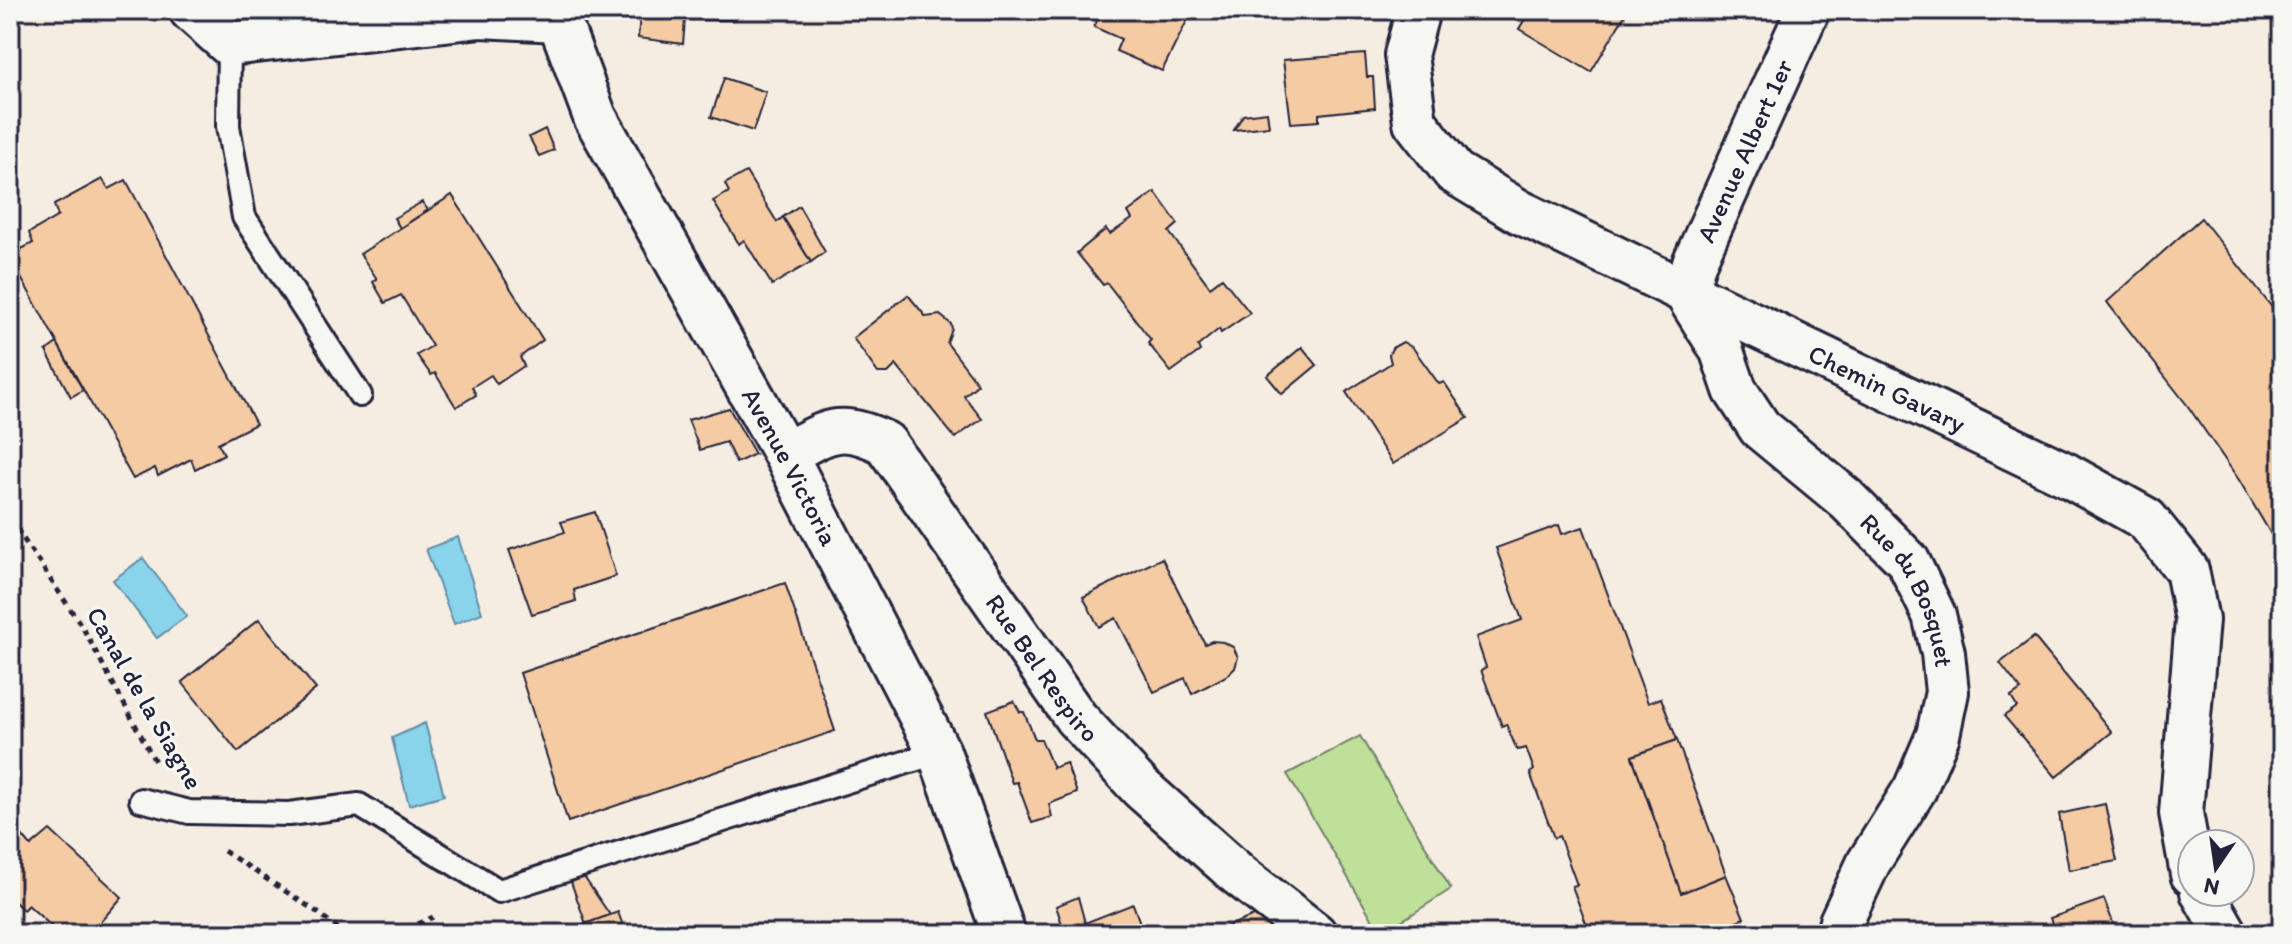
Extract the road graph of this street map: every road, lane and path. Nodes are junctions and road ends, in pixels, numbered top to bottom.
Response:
1 (191, 10) edge
2 (1418, 10) edge
3 (1808, 10) edge
4 (560, 15) edge
5 (229, 44) junction
6 (1686, 293) junction
7 (360, 395) dead end
8 (785, 454) junction
9 (10, 519) edge
10 (939, 752) junction
11 (141, 800) dead end
12 (189, 812) junction
13 (2184, 828) edge
14 (2211, 908) edge
15 (433, 917) dead end
16 (345, 934) edge
17 (396, 934) edge
18 (1004, 934) edge
19 (1315, 934) edge
20 (1838, 934) edge
21 (2226, 934) edge

1 - 5 street
2 - 6 street, Chemin Gavary
3 - 6 street, Avenue Albert 1er
4 - 5 street
4 - 8 street, Avenue Victoria
5 - 7 lane
6 - 13 street, Chemin Gavary
6 - 20 street, Rue du Bosquet
8 - 10 street, Avenue Victoria
8 - 19 street, Rue Bel Respiro
9 - 12 path, Canal de la Siagne
10 - 12 lane
10 - 18 street, Avenue Victoria
11 - 12 lane
12 - 16 path, Canal de la Siagne
14 - 21 street
15 - 17 path

